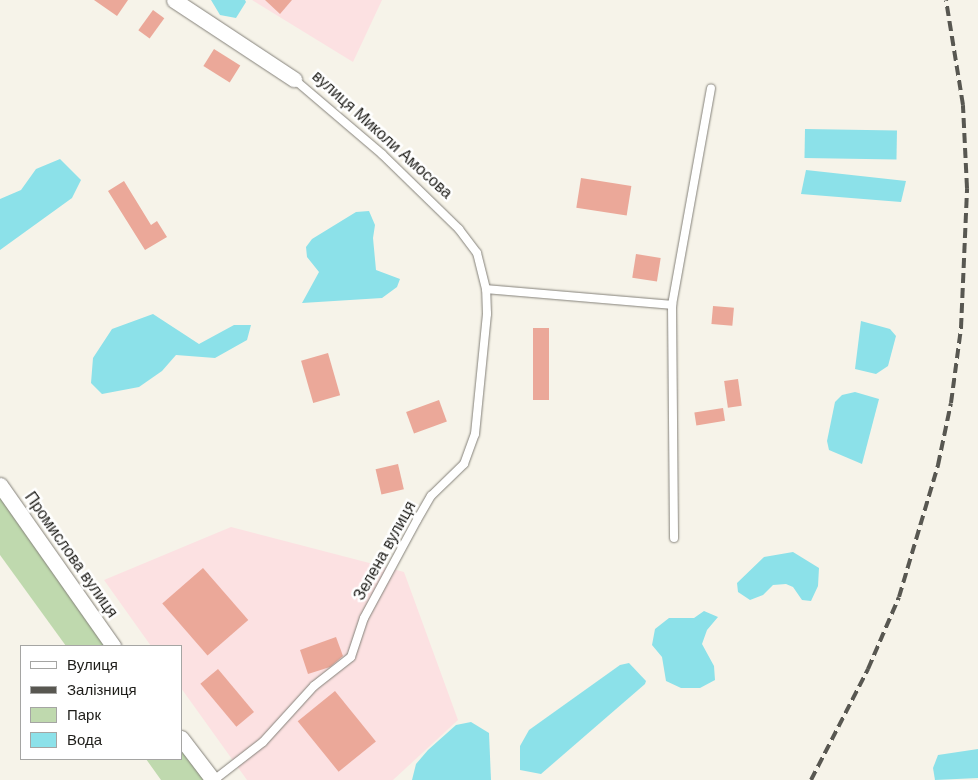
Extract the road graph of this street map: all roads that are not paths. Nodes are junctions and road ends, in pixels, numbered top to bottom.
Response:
1 (174, 0) edge
2 (294, 79) joint
3 (711, 88) dead end
4 (486, 289) junction
5 (672, 305) junction
6 (0, 485) edge
7 (674, 538) dead end
8 (112, 645) edge
9 (182, 739) edge
10 (214, 780) edge

1 - 2 street, вулиця Миколи Амосова
2 - 4 lane, вулиця Миколи Амосова
3 - 5 lane
4 - 5 lane
4 - 10 lane, Зелена вулиця
5 - 7 lane
6 - 8 street, Промислова вулиця
9 - 10 street

